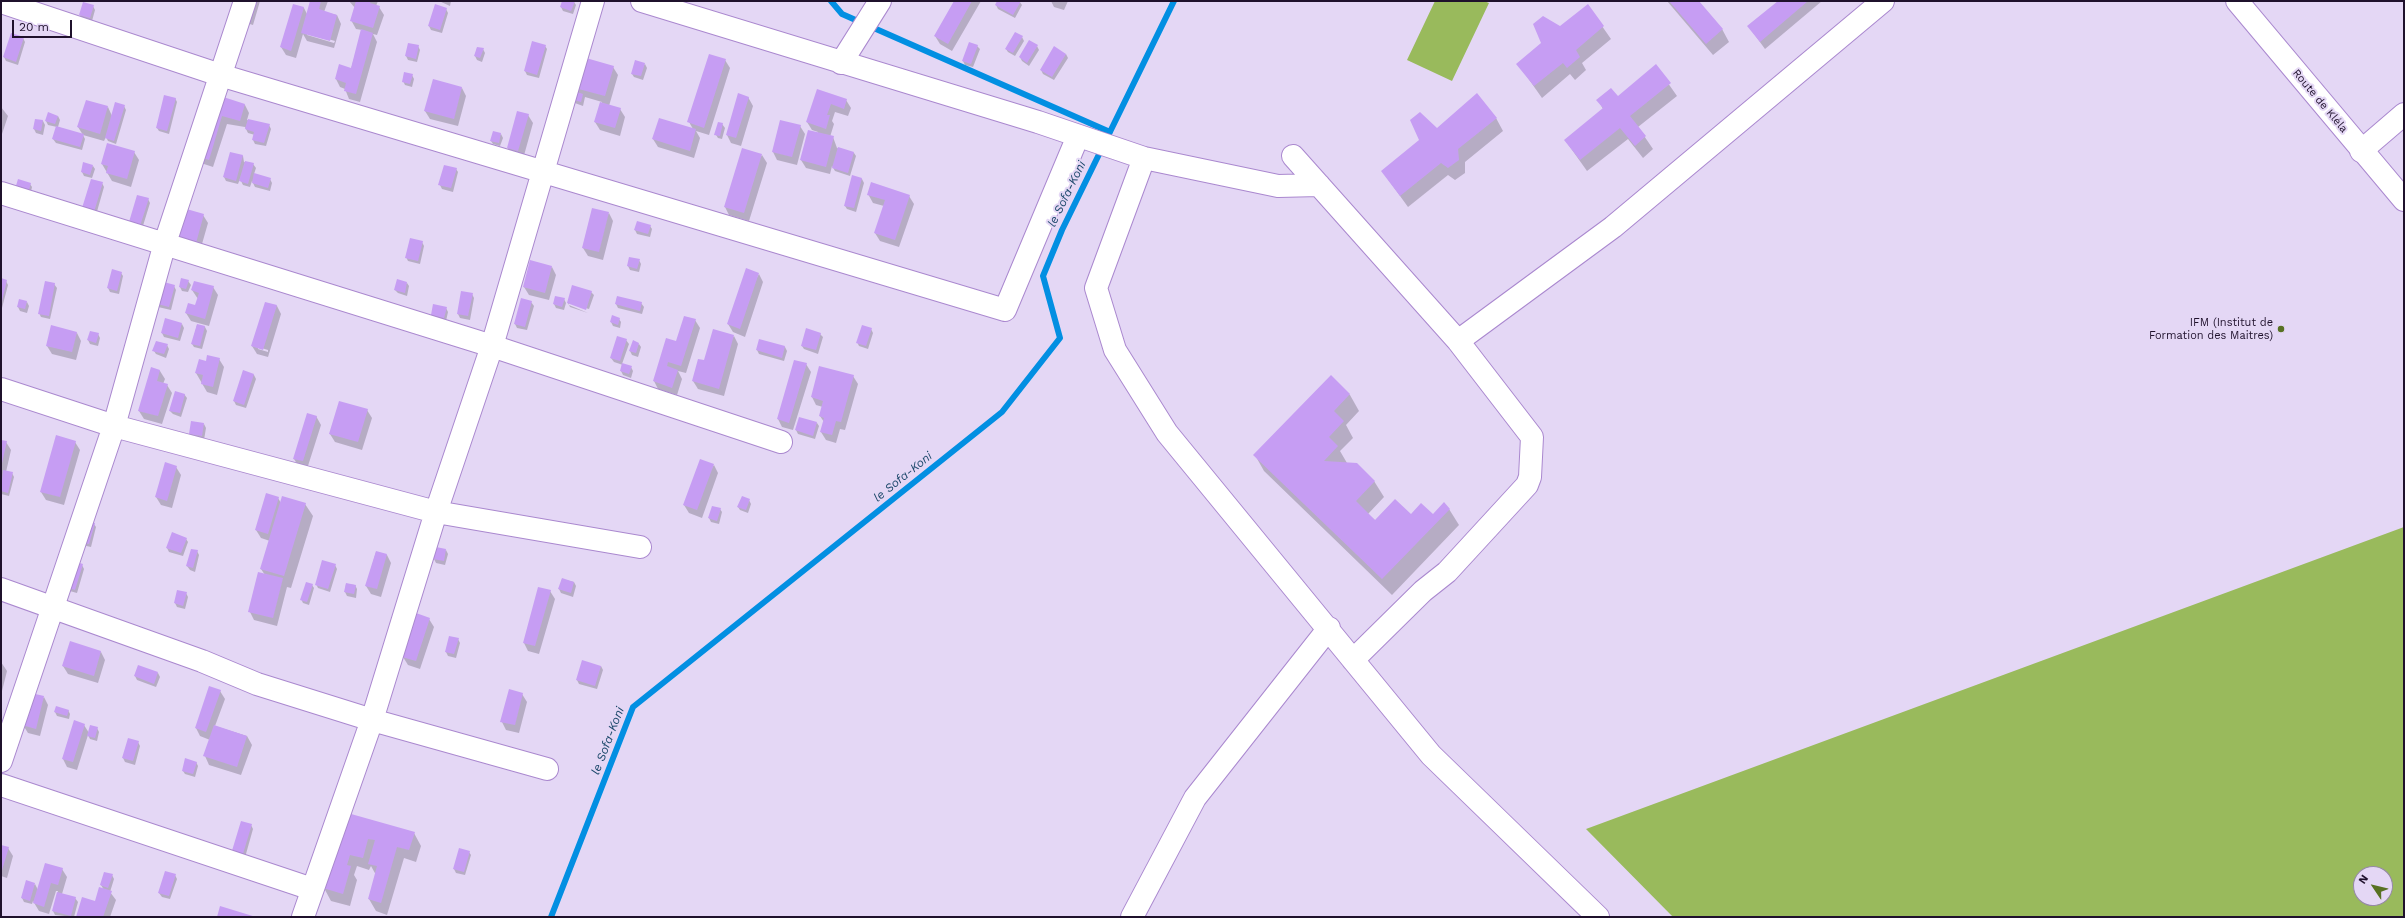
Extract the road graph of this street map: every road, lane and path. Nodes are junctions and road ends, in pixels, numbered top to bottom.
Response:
1 (245, 1) edge
2 (593, 1) edge
3 (642, 1) edge
4 (880, 1) edge
5 (1883, 1) edge
6 (1, 2) edge
7 (2241, 3) edge
8 (841, 63) junction
9 (220, 75) junction
10 (2404, 114) edge
11 (1078, 136) junction
12 (2362, 151) junction
13 (1293, 156) dead end
14 (1144, 158) junction
15 (544, 173) junction
16 (1319, 185) junction
17 (1, 193) edge
18 (2404, 200) edge
19 (165, 243) junction
20 (1458, 341) junction
21 (492, 346) junction
22 (1, 389) edge
23 (114, 426) junction
24 (781, 442) dead end
25 (436, 512) junction
26 (640, 547) dead end
27 (1, 589) edge
28 (54, 608) junction
29 (1329, 628) junction
30 (1353, 660) junction
31 (372, 720) junction
32 (1, 761) edge
33 (546, 769) dead end
34 (1, 785) edge
35 (312, 889) junction
36 (303, 917) edge
37 (1132, 917) edge
38 (1598, 917) edge

1 - 9 street
2 - 15 street
3 - 8 street
4 - 8 street
5 - 20 street
6 - 9 street
7 - 12 street, Route de Kléla
8 - 11 street
9 - 15 street
9 - 19 street
10 - 12 street
11 - 14 street
11 - 15 street
12 - 18 street, Route de Kléla
13 - 16 street
14 - 16 street
14 - 29 street
15 - 21 street
16 - 20 street
17 - 19 street
19 - 21 street
19 - 23 street
20 - 30 street
21 - 24 street
21 - 25 street
22 - 23 street
23 - 25 street
23 - 28 street
25 - 26 street
25 - 31 street
27 - 28 street
28 - 31 street
28 - 32 street
29 - 30 street
29 - 37 street
30 - 38 street
31 - 33 street
31 - 35 street
34 - 35 street
35 - 36 street

